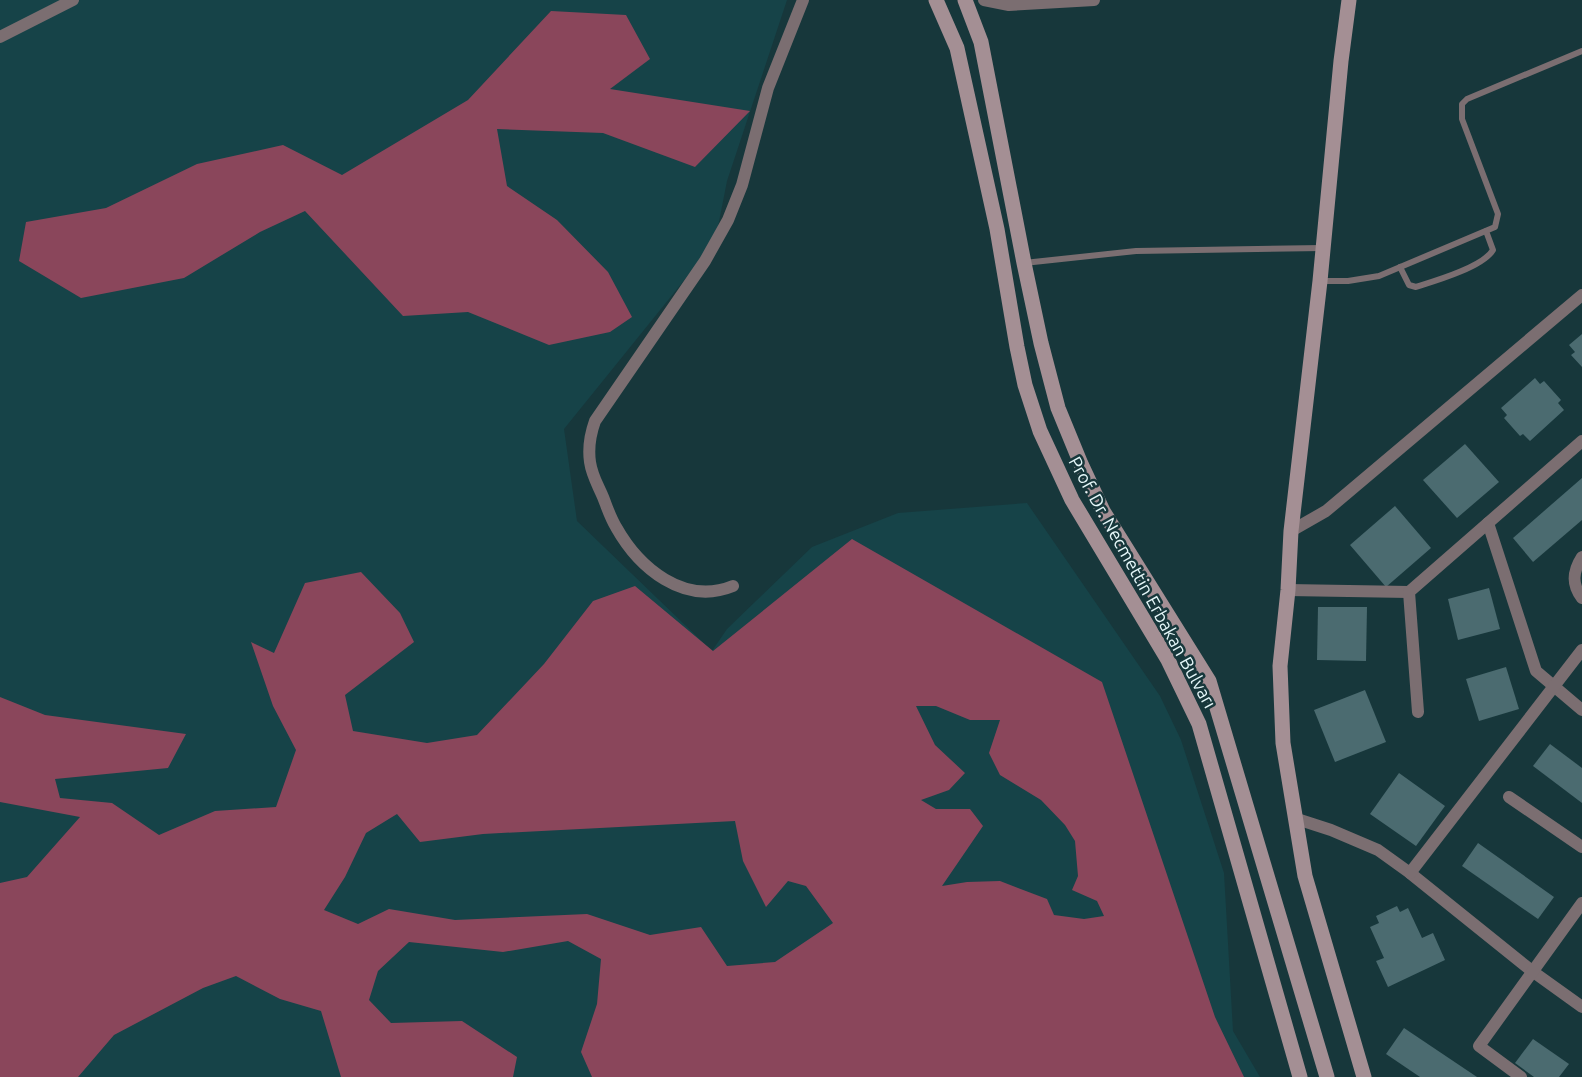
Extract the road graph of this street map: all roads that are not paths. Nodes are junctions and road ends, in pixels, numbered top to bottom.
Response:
1 (73, 0) edge
2 (803, 0) edge
3 (936, 0) edge
4 (965, 0) edge
5 (984, 0) edge
6 (1094, 0) edge
7 (1349, 0) edge
8 (0, 37) edge
9 (1582, 51) edge
10 (1486, 231) junction
11 (1323, 248) junction
12 (1024, 263) junction
13 (1400, 267) junction
14 (1320, 281) junction
15 (1582, 295) edge
16 (1582, 441) edge
17 (1488, 523) junction
18 (1291, 531) junction
19 (1582, 557) edge
20 (733, 586) dead end
21 (1288, 590) junction
22 (1409, 592) junction
23 (1582, 598) edge
24 (1582, 650) edge
25 (1553, 687) junction
26 (1582, 710) edge
27 (1418, 712) dead end
28 (1509, 797) dead end
29 (1297, 819) junction
30 (1582, 847) edge
31 (1410, 873) junction
32 (1582, 903) edge
33 (1532, 971) junction
34 (1582, 1007) edge
35 (1300, 1077) edge
36 (1327, 1077) edge
37 (1364, 1077) edge
38 (1521, 1077) edge

1 - 8 street
2 - 20 street
3 - 35 main road, Prof. Dr. Necmettin Erbakan Bulvarı
4 - 12 main road, Prof. Dr. Necmettin Erbakan Bulvarı
5 - 6 street
7 - 11 main road
9 - 10 lane
10 - 13 lane
10 - 13 lane
11 - 12 lane
11 - 14 main road
12 - 36 main road, Prof. Dr. Necmettin Erbakan Bulvarı
13 - 14 lane
14 - 18 main road
15 - 18 street
16 - 17 street
17 - 22 street
17 - 25 street
18 - 21 main road
19 - 23 street
21 - 22 street
21 - 29 main road
22 - 27 street
24 - 25 street
25 - 26 street
25 - 31 street
28 - 30 street
29 - 31 street
29 - 37 main road
31 - 33 street
32 - 33 street
33 - 34 street
33 - 38 street

